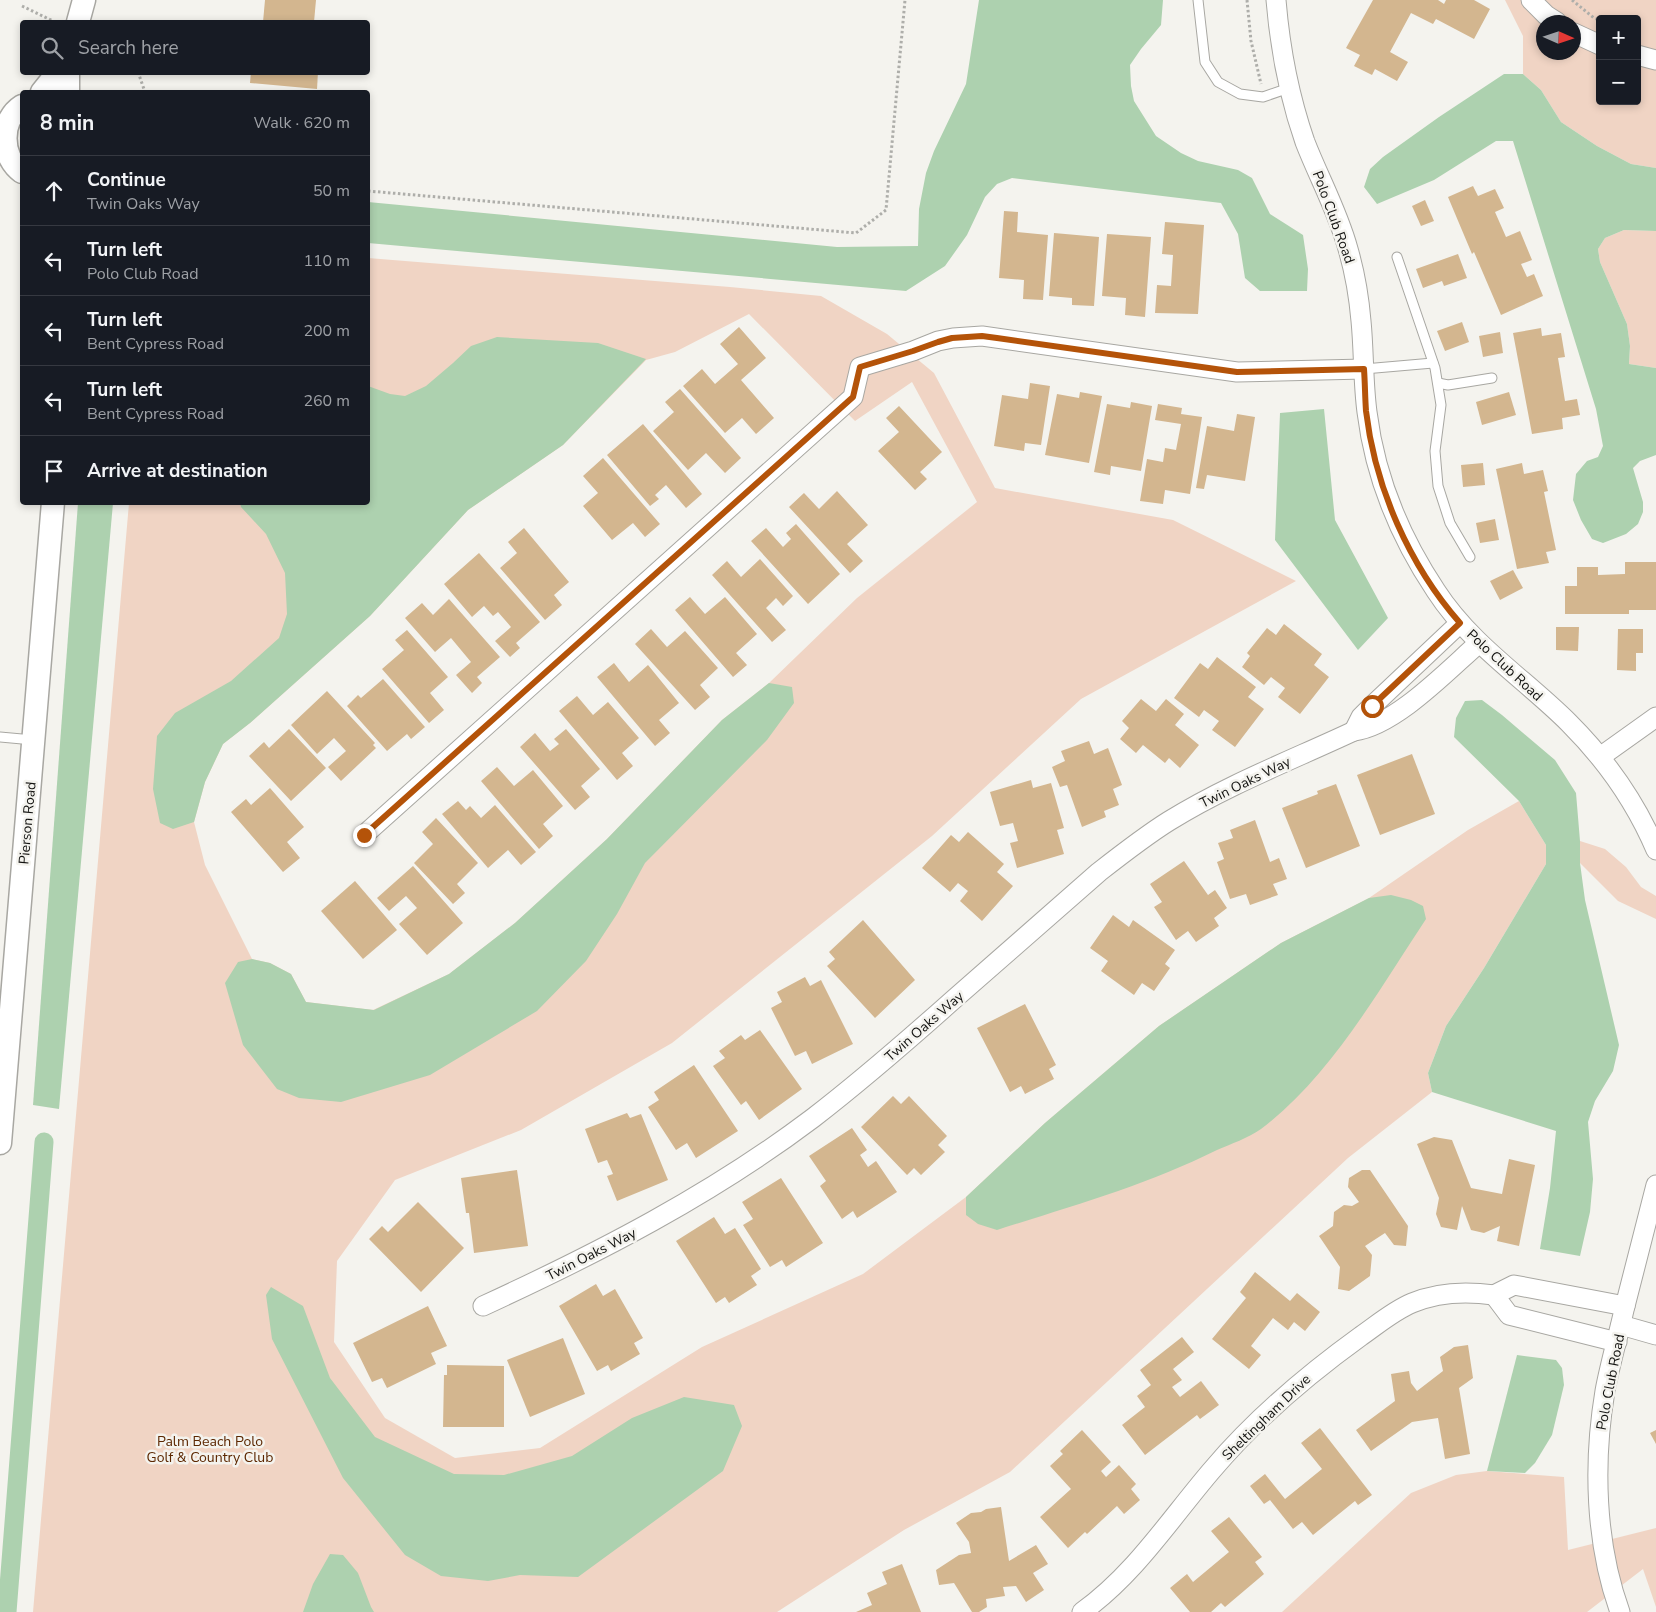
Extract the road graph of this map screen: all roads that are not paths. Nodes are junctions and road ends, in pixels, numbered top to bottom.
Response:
1 (84, 0) edge
2 (1198, 0) edge
3 (1276, 0) edge
4 (1531, 0) edge
5 (1546, 15) edge
6 (79, 20) edge
7 (1581, 36) edge
8 (1596, 43) edge
9 (1641, 56) edge
10 (1656, 60) edge
11 (56, 75) edge
12 (68, 75) edge
13 (1289, 88) junction
14 (44, 90) edge
15 (68, 90) edge
16 (11, 112) edge
17 (0, 143) edge
18 (20, 171) edge
19 (1397, 257) dead end
20 (1433, 363) junction
21 (1364, 369) junction
22 (1492, 378) dead end
23 (1438, 383) junction
24 (53, 505) edge
25 (1470, 557) dead end
26 (1460, 623) junction
27 (1479, 643) junction
28 (1656, 717) edge
29 (1354, 731) junction
30 (0, 737) edge
31 (34, 740) junction
32 (1600, 757) junction
33 (364, 835) dead end
34 (1656, 850) edge
35 (0, 1143) edge
36 (1656, 1185) edge
37 (1494, 1295) junction
38 (483, 1306) dead end
39 (1625, 1306) junction
40 (1619, 1333) junction
41 (1656, 1335) edge
42 (1082, 1612) edge
43 (1620, 1612) edge

1 - 6 street
2 - 13 lane
3 - 13 street, Polo Club Road
4 - 5 street
7 - 8 street
9 - 10 street
11 - 14 street
12 - 15 street
13 - 21 street, Polo Club Road
16 - 17 street
17 - 18 street
19 - 20 lane
20 - 21 lane
20 - 23 lane
21 - 26 street, Polo Club Road
21 - 33 street
22 - 23 lane
23 - 25 lane
24 - 31 street, Pierson Road
26 - 27 street, Polo Club Road
26 - 29 street
27 - 29 street, Twin Oaks Way
27 - 32 street, Polo Club Road
28 - 32 street
29 - 38 street, Twin Oaks Way
30 - 31 lane
31 - 35 street, Pierson Road
32 - 34 street, Polo Club Road
36 - 39 street, Polo Club Road
37 - 39 street, Sheltingham Drive
37 - 40 street
37 - 42 street, Sheltingham Drive
39 - 40 street, Polo Club Road
40 - 41 street
40 - 43 street, Polo Club Road

